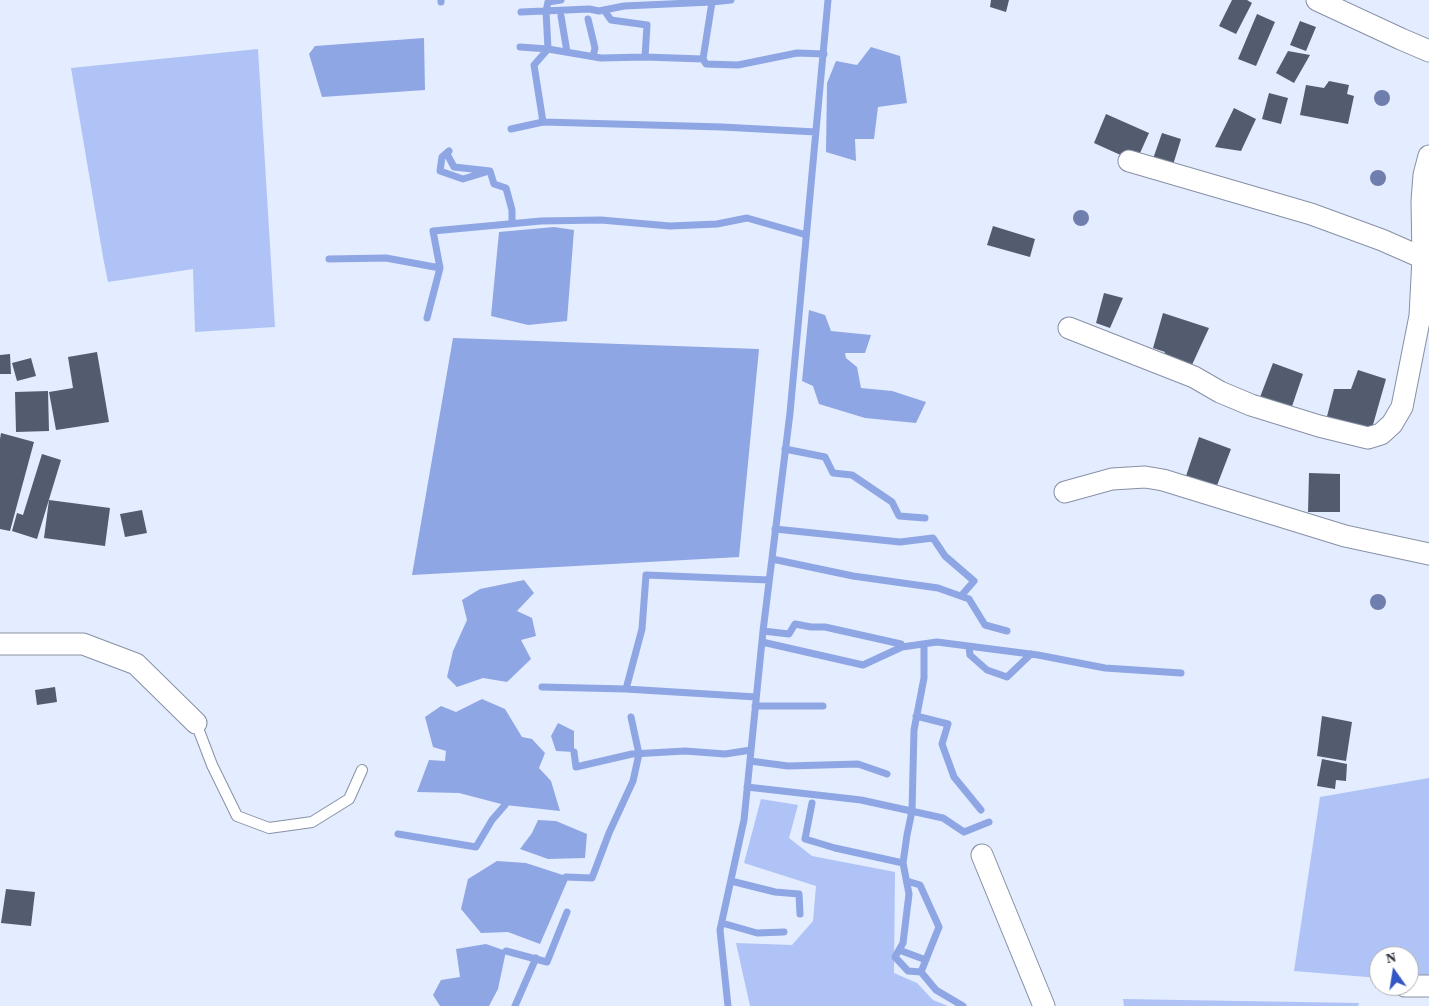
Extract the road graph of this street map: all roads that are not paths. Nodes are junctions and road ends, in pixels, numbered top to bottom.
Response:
1 (1317, 0) edge
2 (1429, 51) edge
3 (1429, 156) edge
4 (1130, 161) dead end
5 (1423, 258) junction
6 (1069, 328) dead end
7 (1065, 492) dead end
8 (1429, 554) edge
9 (0, 644) edge
10 (196, 723) joint
11 (362, 770) dead end
12 (982, 855) dead end
13 (1044, 1006) edge

1 - 2 street
3 - 5 street
4 - 5 street
5 - 6 street
7 - 8 street
9 - 10 street
10 - 11 lane
12 - 13 street

